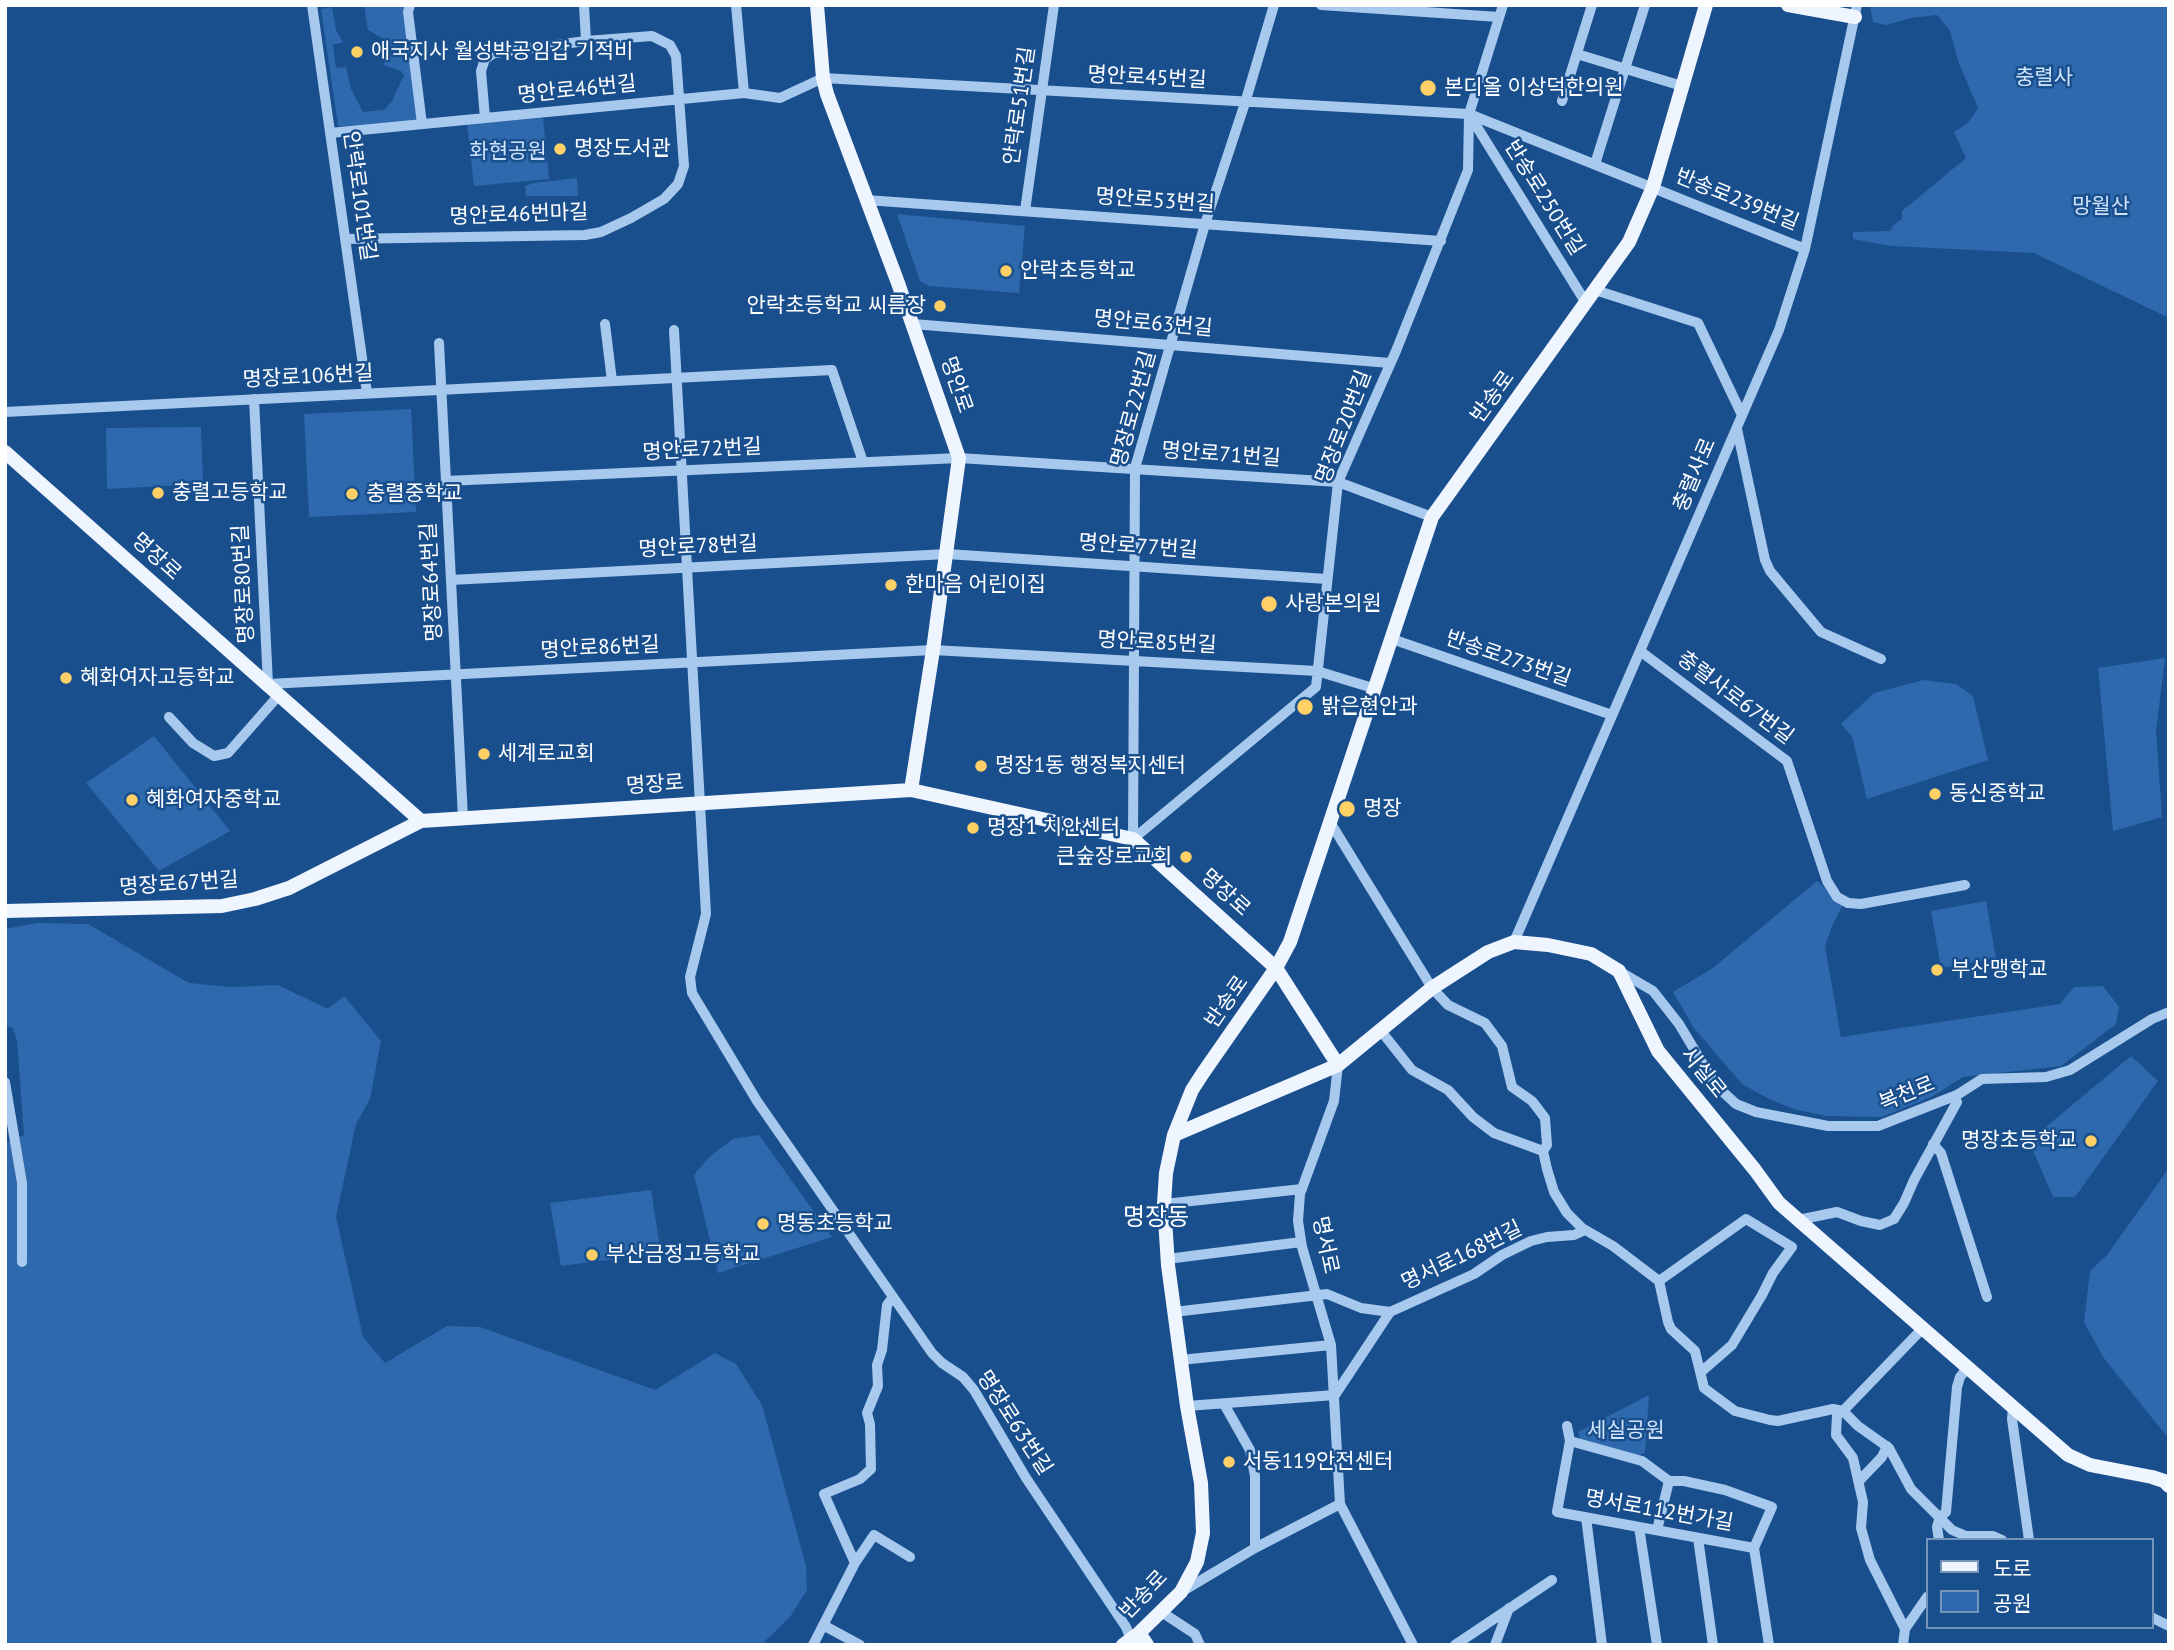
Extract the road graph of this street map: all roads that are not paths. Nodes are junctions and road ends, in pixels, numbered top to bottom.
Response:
1 (312, 5) edge
2 (410, 5) edge
3 (584, 5) edge
4 (736, 5) edge
5 (817, 5) edge
6 (1054, 5) edge
7 (1274, 5) edge
8 (1321, 5) edge
9 (1503, 5) edge
10 (1592, 5) edge
11 (1645, 5) edge
12 (1706, 5) edge
13 (1788, 5) edge
14 (1856, 11) edge
15 (1499, 17) junction
16 (586, 41) junction
17 (1577, 54) junction
18 (1626, 68) junction
19 (823, 78) junction
20 (1682, 86) junction
21 (1042, 90) junction
22 (744, 93) junction
23 (679, 99) junction
24 (1562, 101) dead end
25 (1245, 103) junction
26 (1469, 114) junction
27 (485, 118) junction
28 (422, 124) junction
29 (330, 133) junction
30 (1595, 164) junction
31 (1653, 187) junction
32 (866, 200) junction
33 (1025, 211) junction
34 (1205, 224) junction
35 (345, 239) junction
36 (1441, 241) junction
37 (1805, 249) junction
38 (1595, 290) junction
39 (1586, 303) junction
40 (606, 324) dead end
41 (913, 324) junction
42 (674, 330) dead end
43 (439, 343) dead end
44 (1171, 345) junction
45 (1390, 363) junction
46 (677, 377) junction
47 (612, 381) junction
48 (441, 389) junction
49 (367, 393) junction
50 (254, 399) junction
51 (5, 412) edge
52 (1742, 415) junction
53 (1737, 428) junction
54 (5, 452) edge
55 (959, 458) junction
56 (863, 462) junction
57 (1135, 468) junction
58 (682, 470) junction
59 (446, 481) junction
60 (1338, 482) junction
61 (1432, 517) junction
62 (947, 554) junction
63 (1134, 566) junction
64 (687, 567) junction
65 (1327, 579) junction
66 (452, 580) junction
67 (1392, 639) junction
68 (933, 650) junction
69 (1640, 651) junction
70 (1881, 659) dead end
71 (1133, 661) junction
72 (692, 662) junction
73 (1317, 671) junction
74 (456, 674) junction
75 (268, 684) junction
76 (1376, 689) junction
77 (279, 695) junction
78 (1612, 715) junction
79 (169, 717) dead end
80 (911, 790) junction
81 (701, 803) junction
82 (463, 818) junction
83 (421, 821) junction
84 (1330, 822) junction
85 (1133, 839) junction
86 (1965, 885) dead end
87 (5, 911) edge
88 (1514, 942) junction
89 (1276, 968) junction
90 (1619, 971) junction
91 (1432, 988) junction
92 (2169, 1012) edge
93 (1381, 1031) junction
94 (1338, 1065) junction
95 (5, 1082) edge
96 (1954, 1096) junction
97 (1174, 1135) junction
98 (1933, 1144) junction
99 (1543, 1152) junction
100 (1301, 1189) junction
101 (1164, 1205) junction
102 (1798, 1220) junction
103 (1585, 1230) junction
104 (1301, 1242) junction
105 (1167, 1259) junction
106 (22, 1262) dead end
107 (1659, 1281) junction
108 (1317, 1295) junction
109 (893, 1297) junction
110 (1987, 1297) dead end
111 (1174, 1311) junction
112 (1390, 1312) junction
113 (1923, 1328) junction
114 (1331, 1345) junction
115 (1180, 1360) junction
116 (1968, 1367) junction
117 (1701, 1372) junction
118 (1335, 1395) junction
119 (1224, 1404) junction
120 (1187, 1406) junction
121 (2013, 1408) junction
122 (1843, 1411) junction
123 (1567, 1426) dead end
124 (1570, 1441) junction
125 (1887, 1447) junction
126 (1669, 1481) junction
127 (1859, 1481) junction
128 (2169, 1486) edge
129 (1340, 1504) junction
130 (1586, 1517) junction
131 (1940, 1517) junction
132 (1640, 1527) junction
133 (1657, 1530) junction
134 (1698, 1538) junction
135 (1939, 1538) edge
136 (1997, 1538) edge
137 (2029, 1538) edge
138 (1255, 1548) junction
139 (1754, 1548) junction
140 (910, 1557) dead end
141 (855, 1563) junction
142 (1552, 1580) dead end
143 (1181, 1592) junction
144 (1926, 1598) edge
145 (1509, 1608) junction
146 (1160, 1611) junction
147 (2153, 1618) edge
148 (823, 1625) junction
149 (2169, 1626) edge
150 (1905, 1629) junction
151 (1135, 1640) edge
152 (813, 1645) edge
153 (860, 1645) edge
154 (1200, 1645) edge
155 (1413, 1645) edge
156 (1455, 1645) edge
157 (1495, 1645) edge
158 (1602, 1645) edge
159 (1657, 1645) edge
160 (1713, 1645) edge
161 (1769, 1645) edge
162 (1903, 1645) edge

1 - 29 street, 안락로101번길
2 - 28 street
3 - 16 street
4 - 22 street
5 - 19 main road, 명안로
6 - 21 street, 안락로51번길
7 - 25 street, 명장로22번길
8 - 15 street
9 - 15 street, 명장로20번길
10 - 17 street
11 - 18 street
12 - 20 main road, 반송로
13 - 14 main road
14 - 37 street, 충렬사로
15 - 26 street, 명장로20번길
16 - 23 street, 명안로46번마길
16 - 27 street
17 - 18 street
17 - 24 street
18 - 20 street
18 - 30 street
19 - 21 street, 명안로45번길
19 - 22 street, 명안로46번길
19 - 32 main road, 명안로
20 - 31 main road, 반송로
21 - 25 street, 명안로45번길
21 - 33 street, 안락로51번길
22 - 23 street, 명안로46번길
23 - 27 street, 명안로46번길
23 - 35 street, 명안로46번마길
25 - 26 street, 명안로45번길
25 - 34 street, 명장로22번길
26 - 30 street, 명안로45번길
26 - 36 street, 명장로20번길
26 - 39 street, 반송로250번길
27 - 28 street, 명안로46번길
28 - 29 street, 명안로46번길
29 - 35 street, 안락로101번길
30 - 31 street, 반송로239번길
31 - 37 street, 반송로239번길
31 - 38 main road, 반송로
32 - 33 street, 명안로53번길
32 - 41 main road, 명안로
33 - 34 street, 명안로53번길
34 - 36 street, 명안로53번길
34 - 44 street, 명장로22번길
35 - 49 street, 안락로101번길
36 - 45 street, 명장로20번길
37 - 52 street, 충렬사로
38 - 39 main road, 반송로
38 - 52 street
39 - 61 main road, 반송로
40 - 47 street
41 - 44 street, 명안로63번길
41 - 55 main road, 명안로
42 - 46 street, 명장로63번길
43 - 48 street, 명장로64번길
44 - 45 street, 명안로63번길
44 - 57 street, 명장로22번길
45 - 60 street, 명장로20번길
46 - 47 street, 명장로106번길
46 - 56 street, 명장로106번길
46 - 58 street, 명장로63번길
47 - 48 street, 명장로106번길
48 - 49 street, 명장로106번길
48 - 59 street, 명장로64번길
49 - 50 street, 명장로106번길
50 - 51 street, 명장로106번길
50 - 75 street, 명장로80번길
52 - 53 street, 충렬사로
53 - 69 street, 충렬사로
53 - 70 street
54 - 75 main road, 명장로
55 - 56 street, 명안로72번길
55 - 57 street, 명안로71번길
55 - 62 main road, 명안로
56 - 58 street, 명안로72번길
57 - 60 street, 명안로71번길
57 - 63 street, 명장로22번길
58 - 59 street, 명안로72번길
58 - 64 street, 명장로63번길
59 - 66 street, 명장로64번길
60 - 61 street, 명안로71번길
60 - 65 street, 명장로20번길
61 - 67 main road, 반송로
62 - 63 street, 명안로77번길
62 - 64 street, 명안로78번길
62 - 68 main road, 명안로
63 - 65 street, 명안로77번길
63 - 71 street, 명장로22번길
64 - 66 street, 명안로78번길
64 - 72 street, 명장로63번길
65 - 73 street, 명장로20번길
66 - 74 street, 명장로64번길
67 - 76 main road, 반송로
67 - 78 street, 반송로273번길
68 - 71 street, 명안로85번길
68 - 72 street, 명안로86번길
68 - 80 main road, 명안로
69 - 78 street, 충렬사로
69 - 86 street, 충렬사로67번길
71 - 73 street, 명안로85번길
71 - 85 street, 명장로22번길
72 - 74 street, 명안로86번길
72 - 81 street, 명장로63번길
73 - 76 street, 명안로85번길
73 - 85 street, 명장로20번길
74 - 75 street, 명안로86번길
74 - 82 street, 명장로64번길
75 - 77 main road, 명장로
76 - 84 main road, 반송로
77 - 79 street
77 - 83 main road, 명장로
78 - 88 street, 충렬사로
80 - 81 main road, 명장로
80 - 85 main road, 명장로
81 - 82 main road, 명장로
81 - 109 street, 명장로63번길
82 - 83 main road, 명장로
83 - 87 main road, 명장로67번길
84 - 89 main road, 반송로
84 - 91 street
85 - 89 main road, 명장로
88 - 90 main road
88 - 91 main road
89 - 94 main road, 명장로
89 - 97 main road, 반송로
90 - 96 street, 복천로
90 - 102 main road, 시실로
91 - 93 main road
91 - 99 street
92 - 96 street, 복천로
93 - 94 main road
93 - 99 street
94 - 97 main road
94 - 100 street, 명서로
95 - 106 street
96 - 98 street
97 - 101 main road, 반송로
98 - 102 street
98 - 110 street
99 - 103 street
100 - 101 street
100 - 104 street, 명서로
101 - 105 main road, 반송로
102 - 113 main road, 시실로
103 - 107 street
103 - 112 street, 명서로168번길
104 - 105 street
104 - 108 street, 명서로
105 - 111 main road, 반송로
107 - 117 street
107 - 117 street
108 - 111 street
108 - 112 street, 명서로168번길
108 - 114 street, 명서로
109 - 141 street
109 - 151 street, 명장로63번길
111 - 115 main road, 반송로
112 - 118 street
113 - 116 main road, 시실로
113 - 122 street
114 - 115 street
114 - 118 street, 명서로
115 - 120 main road, 반송로
116 - 121 main road, 시실로
116 - 131 street
117 - 122 street
118 - 119 street
118 - 129 street, 명서로
119 - 120 street
119 - 138 street
120 - 143 main road, 반송로
121 - 128 main road, 시실로
121 - 137 street
122 - 125 street
122 - 127 street
123 - 124 street
124 - 126 street
124 - 130 street, 명서로112번가길
125 - 127 street
125 - 131 street
126 - 133 street
126 - 139 street
127 - 150 street
129 - 138 street
129 - 155 street, 명서로
130 - 132 street, 명서로112번가길
130 - 158 street
131 - 135 street
131 - 136 street
132 - 133 street, 명서로112번가길
132 - 159 street
133 - 134 street, 명서로112번가길
134 - 139 street, 명서로112번가길
134 - 160 street
138 - 143 street
139 - 161 street
140 - 141 street
141 - 148 street
142 - 145 street
143 - 146 main road, 반송로
144 - 150 street
145 - 156 street
145 - 157 street
146 - 151 main road, 반송로
146 - 154 street
147 - 149 street
148 - 152 street
148 - 153 street
150 - 162 street

